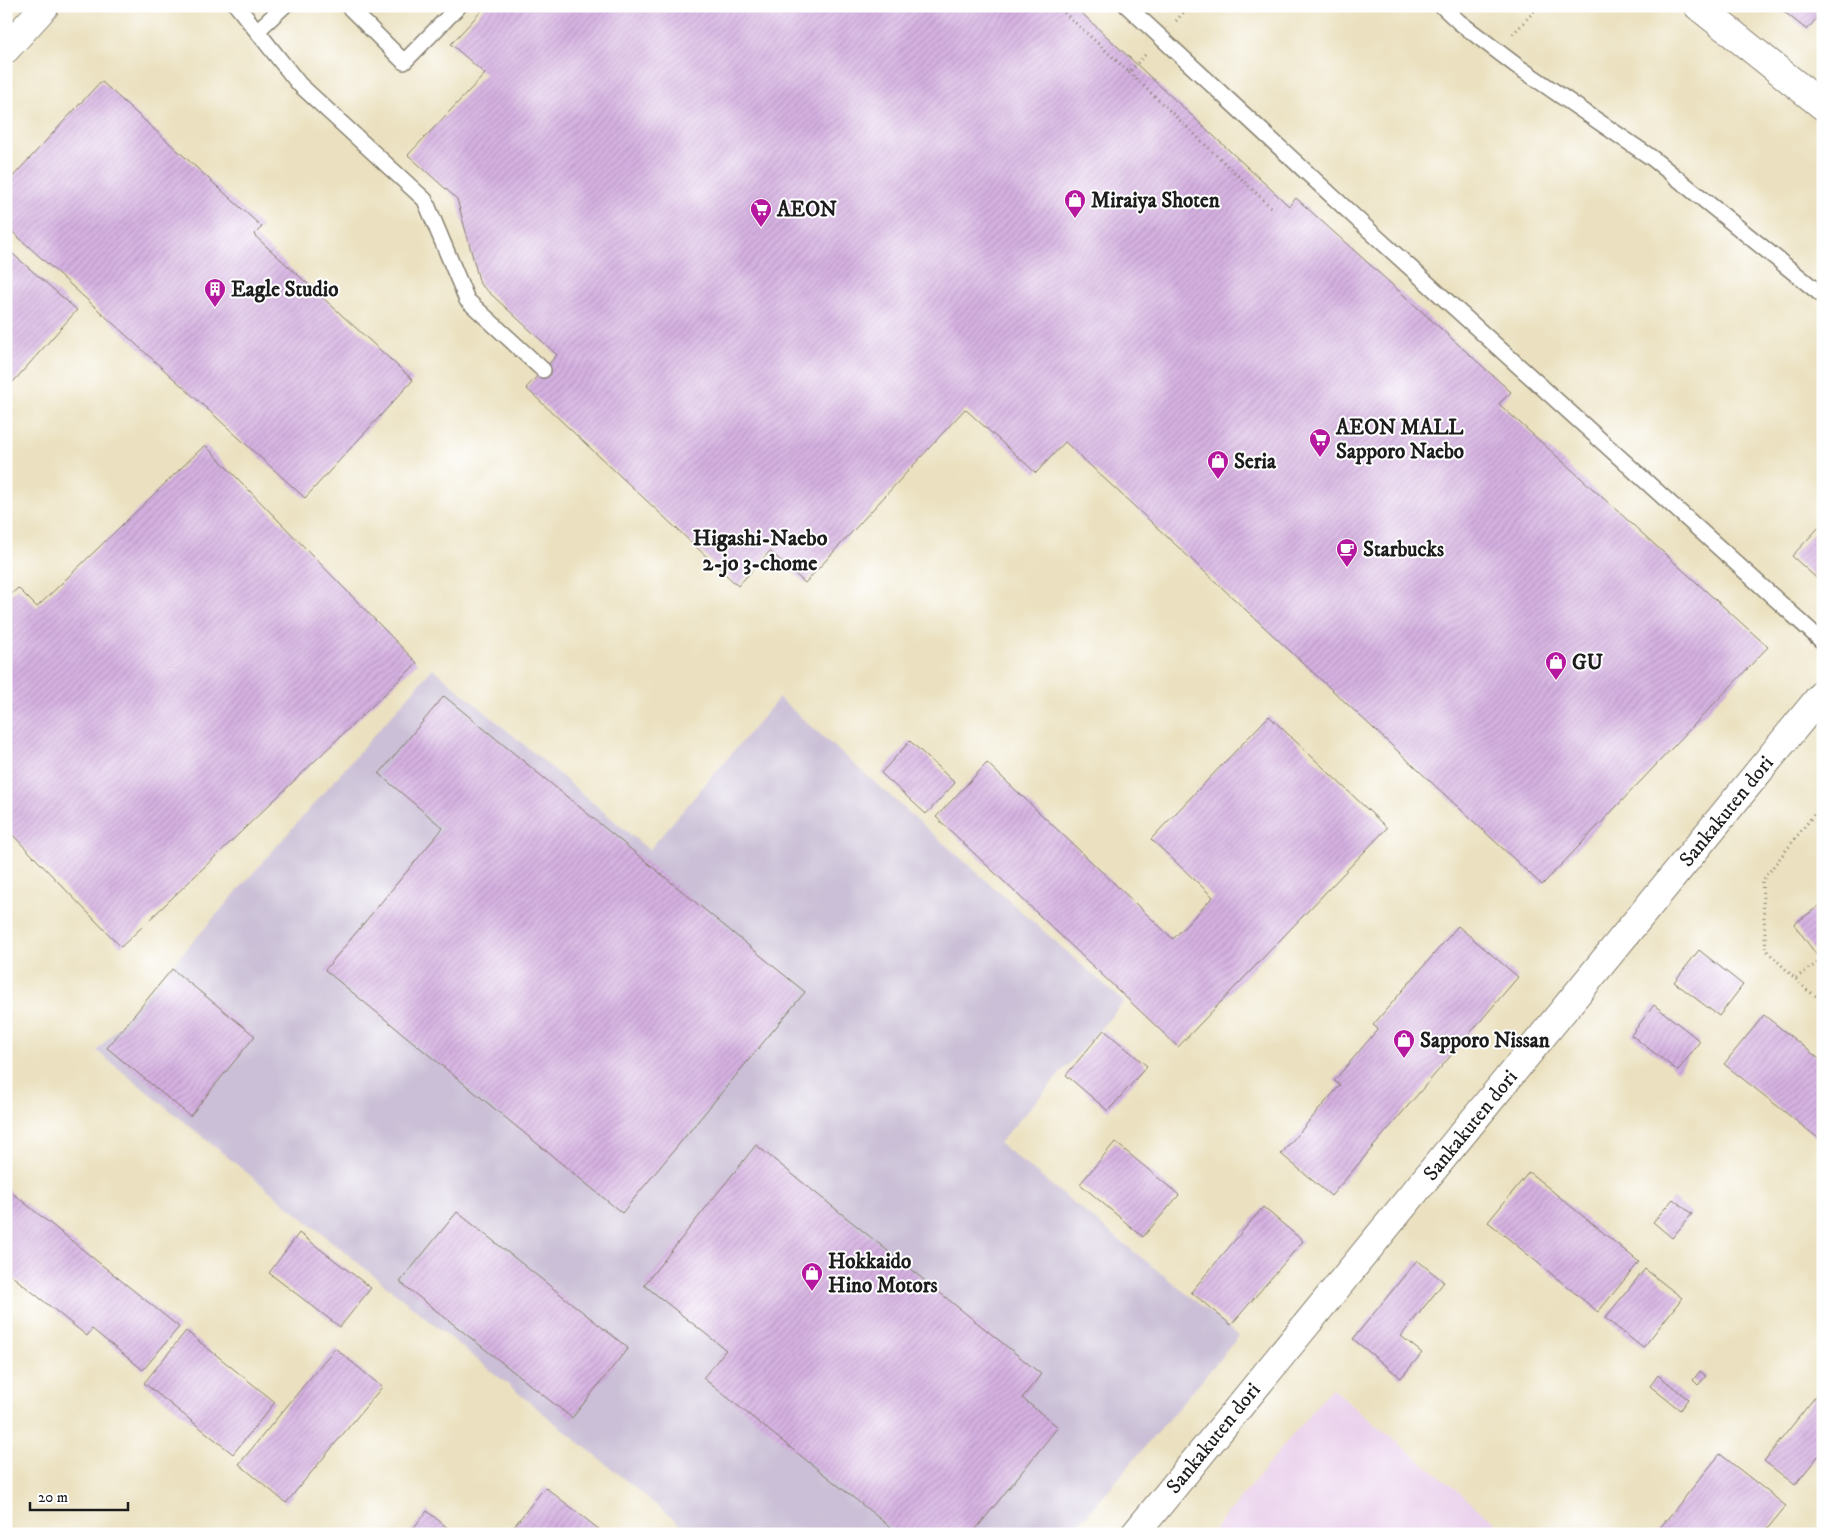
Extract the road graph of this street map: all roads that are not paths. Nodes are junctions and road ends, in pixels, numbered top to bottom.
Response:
1 (45, 6) edge
2 (237, 6) edge
3 (284, 6) edge
4 (348, 6) edge
5 (459, 6) edge
6 (1127, 6) edge
7 (1442, 6) edge
8 (1698, 6) edge
9 (257, 31) junction
10 (6, 49) edge
11 (1823, 106) edge
12 (1823, 296) edge
13 (544, 370) dead end
14 (1823, 642) edge
15 (1823, 693) edge
16 (1135, 1534) edge

1 - 10 main road
2 - 9 lane
3 - 9 lane
4 - 5 lane
6 - 14 lane
7 - 12 lane
8 - 11 main road
9 - 13 lane
15 - 16 main road, Sankakuten dori

